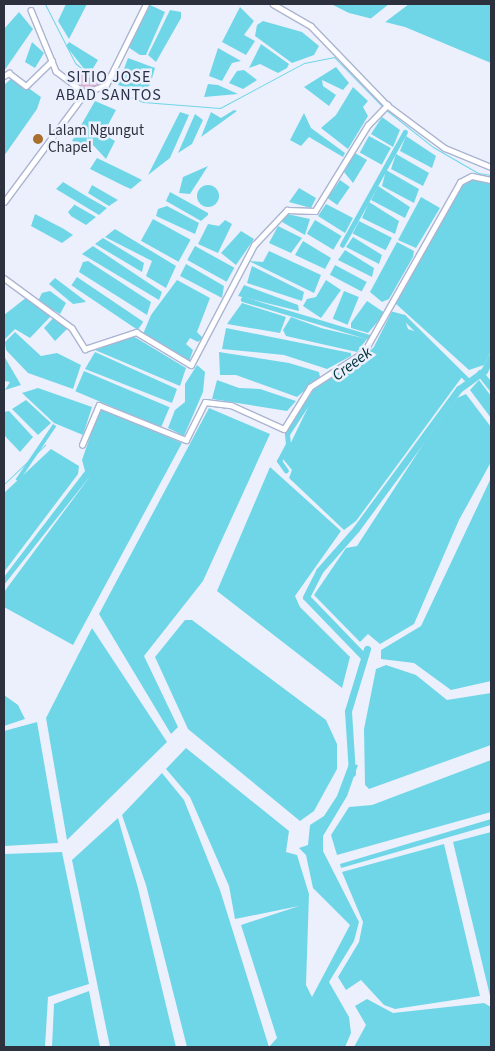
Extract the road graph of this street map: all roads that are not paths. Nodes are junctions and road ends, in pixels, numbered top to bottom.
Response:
1 (146, 4) edge
2 (276, 5) edge
3 (32, 10) dead end
4 (52, 61) junction
5 (4, 76) edge
6 (85, 94) junction
7 (385, 106) junction
8 (491, 167) edge
9 (491, 180) edge
10 (4, 202) edge
11 (4, 278) edge
12 (82, 445) dead end

1 - 6 street
2 - 7 street
3 - 4 street
4 - 5 street
4 - 6 street
6 - 10 street
7 - 8 street
7 - 11 street
9 - 12 street

